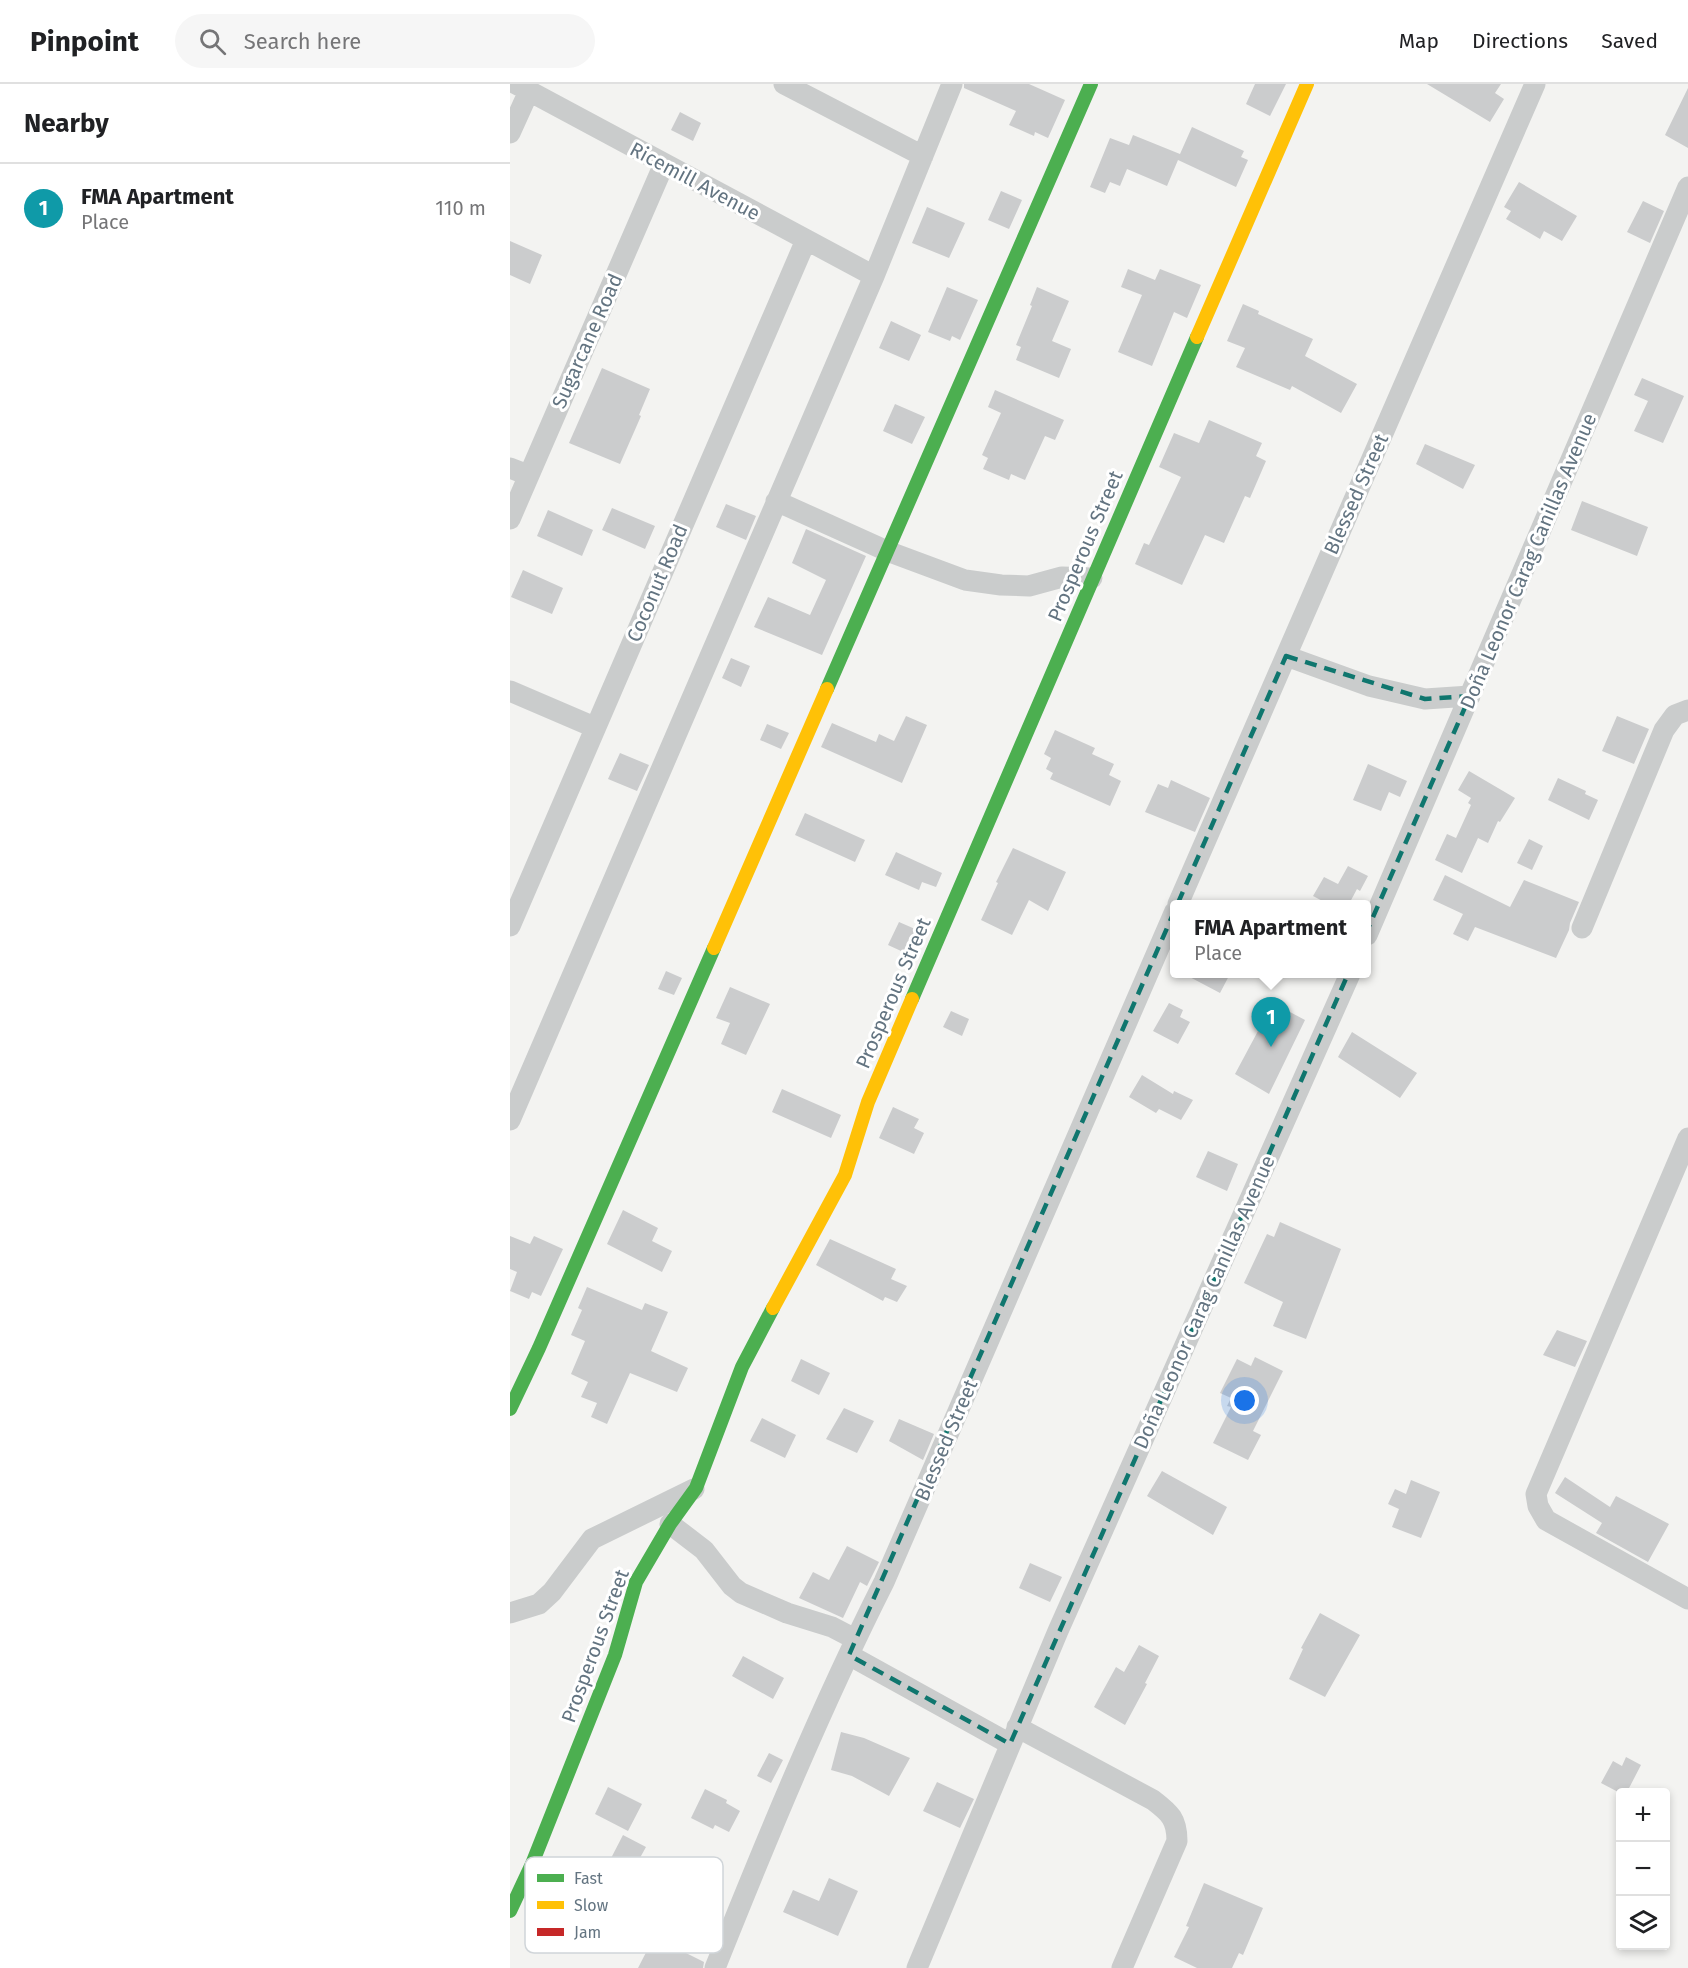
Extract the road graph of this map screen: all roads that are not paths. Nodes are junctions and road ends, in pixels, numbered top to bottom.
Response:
1 (784, 84) edge
2 (952, 84) edge
3 (1091, 84) edge
4 (1307, 84) edge
5 (1535, 84) edge
6 (522, 88) edge
7 (510, 133) edge
8 (923, 156) junction
9 (664, 164) junction
10 (1688, 187) edge
11 (806, 240) junction
12 (874, 276) junction
13 (519, 472) edge
14 (776, 501) junction
15 (510, 519) edge
16 (887, 551) junction
17 (1092, 578) junction
18 (1286, 656) junction
19 (510, 691) edge
20 (1470, 696) junction
21 (1688, 710) edge
22 (594, 727) junction
23 (1180, 900) edge
24 (1170, 923) edge
25 (510, 926) edge
26 (1371, 926) edge
27 (1582, 928) dead end
28 (1348, 978) edge
29 (510, 1120) edge
30 (1688, 1138) edge
31 (510, 1409) edge
32 (696, 1488) junction
33 (670, 1524) junction
34 (1688, 1599) edge
35 (510, 1613) edge
36 (852, 1647) junction
37 (1014, 1735) junction
38 (535, 1857) edge
39 (525, 1879) edge
40 (510, 1911) edge
41 (723, 1948) edge
42 (721, 1953) edge
43 (715, 1968) edge
44 (917, 1968) edge
45 (1122, 1968) edge

1 - 8 street
2 - 8 street
3 - 16 street
4 - 17 street, Prosperous Street
5 - 18 street, Blessed Street
6 - 7 street
6 - 9 street, Ricemill Avenue
8 - 12 street
9 - 11 street, Ricemill Avenue
9 - 13 street, Sugarcane Road
10 - 20 street, Doña Leonor Carag Canillas Avenue
11 - 12 street, Ricemill Avenue
11 - 22 street, Coconut Road
12 - 14 street
13 - 15 street, Sugarcane Road
14 - 16 street
14 - 29 street
16 - 17 street
16 - 31 street
17 - 32 street, Prosperous Street
18 - 20 street
18 - 23 street, Blessed Street
19 - 22 street
20 - 26 street, Doña Leonor Carag Canillas Avenue
21 - 27 street
22 - 25 street, Coconut Road
24 - 36 street, Blessed Street
28 - 37 street, Doña Leonor Carag Canillas Avenue
30 - 34 street
32 - 33 street, Prosperous Street
32 - 35 street
33 - 36 street
33 - 38 street, Prosperous Street
36 - 37 street
36 - 41 street, Blessed Street
37 - 44 street, Doña Leonor Carag Canillas Avenue
37 - 45 street
39 - 40 street, Prosperous Street
42 - 43 street, Blessed Street

